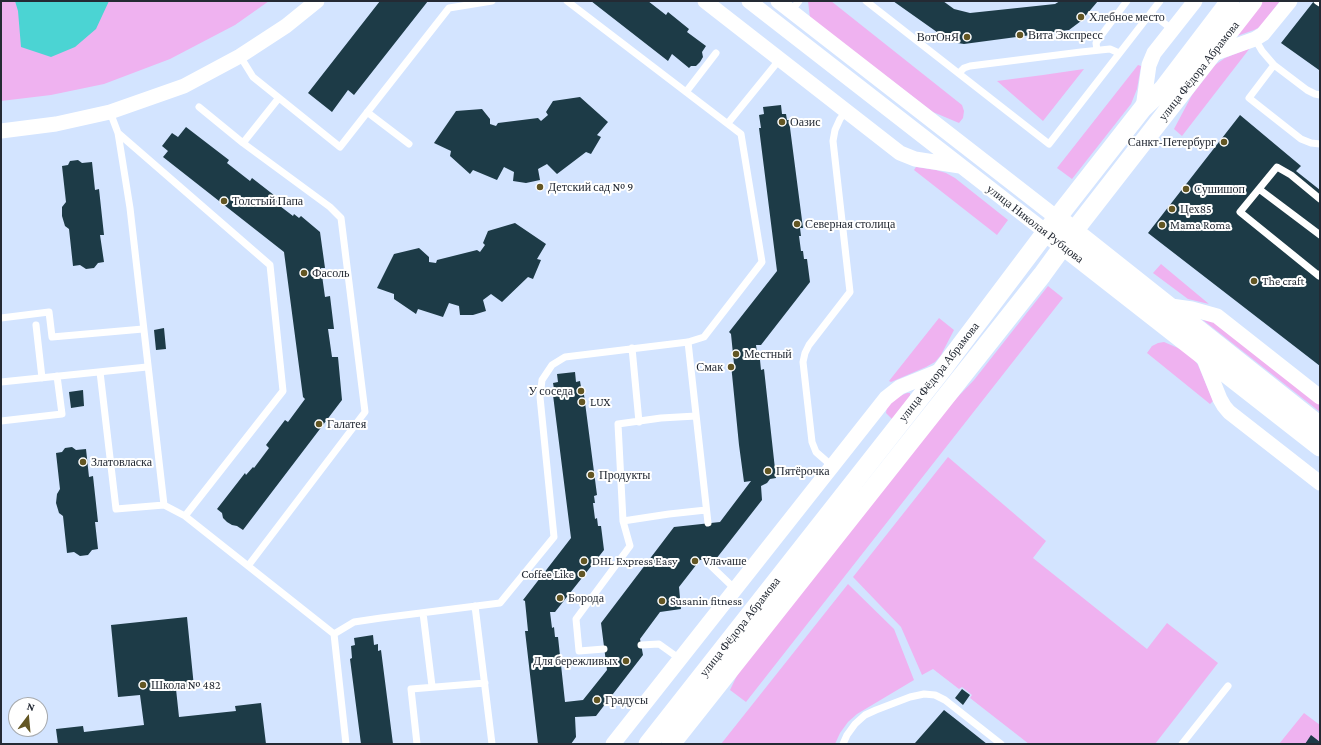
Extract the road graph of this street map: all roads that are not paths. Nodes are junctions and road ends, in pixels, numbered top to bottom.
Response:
1 (317, 1) edge
2 (492, 1) edge
3 (568, 1) edge
4 (705, 1) edge
5 (749, 1) edge
6 (778, 1) edge
7 (866, 1) edge
8 (1127, 1) edge
9 (1160, 1) edge
10 (1195, 1) edge
11 (1230, 1) edge
12 (1253, 1) edge
13 (1290, 1) edge
14 (1317, 1) edge
15 (1320, 3) edge
16 (795, 6) edge
17 (1151, 13) junction
18 (1173, 30) junction
19 (1255, 38) junction
20 (1096, 50) junction
21 (716, 53) dead end
22 (1119, 53) junction
23 (1213, 54) junction
24 (240, 56) junction
25 (780, 59) junction
26 (1274, 65) junction
27 (959, 73) junction
28 (686, 92) junction
29 (1320, 95) edge
30 (278, 99) junction
31 (199, 107) dead end
32 (1143, 108) junction
33 (846, 111) junction
34 (110, 112) junction
35 (367, 112) junction
36 (728, 123) junction
37 (1, 131) edge
38 (118, 134) junction
39 (243, 143) junction
40 (409, 144) dead end
41 (1320, 144) edge
42 (961, 166) junction
43 (1259, 189) junction
44 (1320, 199) edge
45 (1057, 218) junction
46 (1074, 231) junction
47 (1046, 232) junction
48 (1320, 235) edge
49 (1063, 246) junction
50 (1320, 274) edge
51 (1171, 306) junction
52 (1, 318) edge
53 (36, 325) dead end
54 (143, 329) junction
55 (688, 342) junction
56 (632, 348) junction
57 (1202, 354) junction
58 (148, 366) junction
59 (942, 370) junction
60 (100, 372) junction
61 (57, 376) junction
62 (42, 378) junction
63 (1, 382) edge
64 (1320, 397) edge
65 (696, 416) junction
66 (1, 421) edge
67 (639, 422) junction
68 (1320, 426) edge
69 (1320, 446) edge
70 (832, 466) junction
71 (1320, 483) edge
72 (164, 505) junction
73 (706, 510) junction
74 (185, 516) junction
75 (623, 521) junction
76 (708, 523) dead end
77 (709, 560) dead end
78 (248, 566) junction
79 (735, 589) junction
80 (475, 606) junction
81 (423, 613) junction
82 (334, 634) junction
83 (641, 645) dead end
84 (604, 649) dead end
85 (680, 659) junction
86 (485, 683) junction
87 (432, 686) junction
88 (1228, 686) dead end
89 (346, 744) edge
90 (417, 744) edge
91 (492, 744) edge
92 (613, 744) edge
93 (648, 744) edge
94 (671, 744) edge
95 (843, 744) edge
96 (1001, 744) edge
97 (1182, 744) edge

1 - 24 street
2 - 35 lane
3 - 28 lane
4 - 25 street
5 - 42 street, улица Николая Рубцова
6 - 16 street, улица Николая Рубцова
7 - 27 lane
8 - 20 lane
9 - 17 lane
10 - 18 street
11 - 32 street, улица Фёдора Абрамова
12 - 23 street, улица Фёдора Абрамова
13 - 19 street
14 - 15 lane
16 - 45 street, улица Николая Рубцова
17 - 18 lane
17 - 22 lane
18 - 32 street
19 - 23 street
19 - 26 lane
20 - 22 lane
20 - 27 lane
21 - 28 lane
22 - 27 lane
23 - 46 street, улица Фёдора Абрамова
24 - 30 lane
24 - 34 street
25 - 33 street
25 - 36 lane
26 - 29 lane
26 - 41 lane
28 - 36 lane
30 - 35 lane
30 - 39 lane
31 - 39 lane
32 - 45 street, улица Фёдора Абрамова
33 - 42 street
33 - 70 lane
34 - 37 street
34 - 38 lane
35 - 40 lane
36 - 55 lane
38 - 54 lane
38 - 74 lane
39 - 78 lane
42 - 47 street, улица Николая Рубцова
43 - 44 lane
43 - 48 lane
43 - 50 lane
45 - 46 street, улица Николая Рубцова
45 - 47 street, улица Фёдора Абрамова
46 - 49 street, улица Фёдора Абрамова
46 - 51 street, улица Николая Рубцова
47 - 49 street, улица Николая Рубцова
47 - 59 street, улица Фёдора Абрамова
49 - 57 street, улица Николая Рубцова
49 - 94 street, улица Фёдора Абрамова
51 - 64 street
51 - 68 street, улица Николая Рубцова
52 - 54 lane
53 - 62 lane
54 - 58 lane
55 - 56 lane
55 - 65 lane
56 - 67 lane
56 - 80 lane
57 - 69 street, улица Николая Рубцова
57 - 71 street
58 - 60 lane
58 - 72 lane
59 - 70 street
59 - 93 street, улица Фёдора Абрамова
60 - 61 lane
60 - 72 lane
61 - 62 lane
61 - 66 lane
62 - 63 lane
65 - 67 lane
65 - 73 lane
67 - 75 lane
70 - 79 street
72 - 74 lane
73 - 75 lane
73 - 76 lane
74 - 78 lane
75 - 84 lane
77 - 79 lane
78 - 82 lane
79 - 85 street
80 - 81 lane
80 - 86 lane
81 - 82 lane
81 - 87 lane
82 - 89 lane
83 - 85 lane
85 - 92 street
86 - 87 lane
86 - 91 lane
87 - 90 lane
88 - 97 lane
95 - 96 lane

